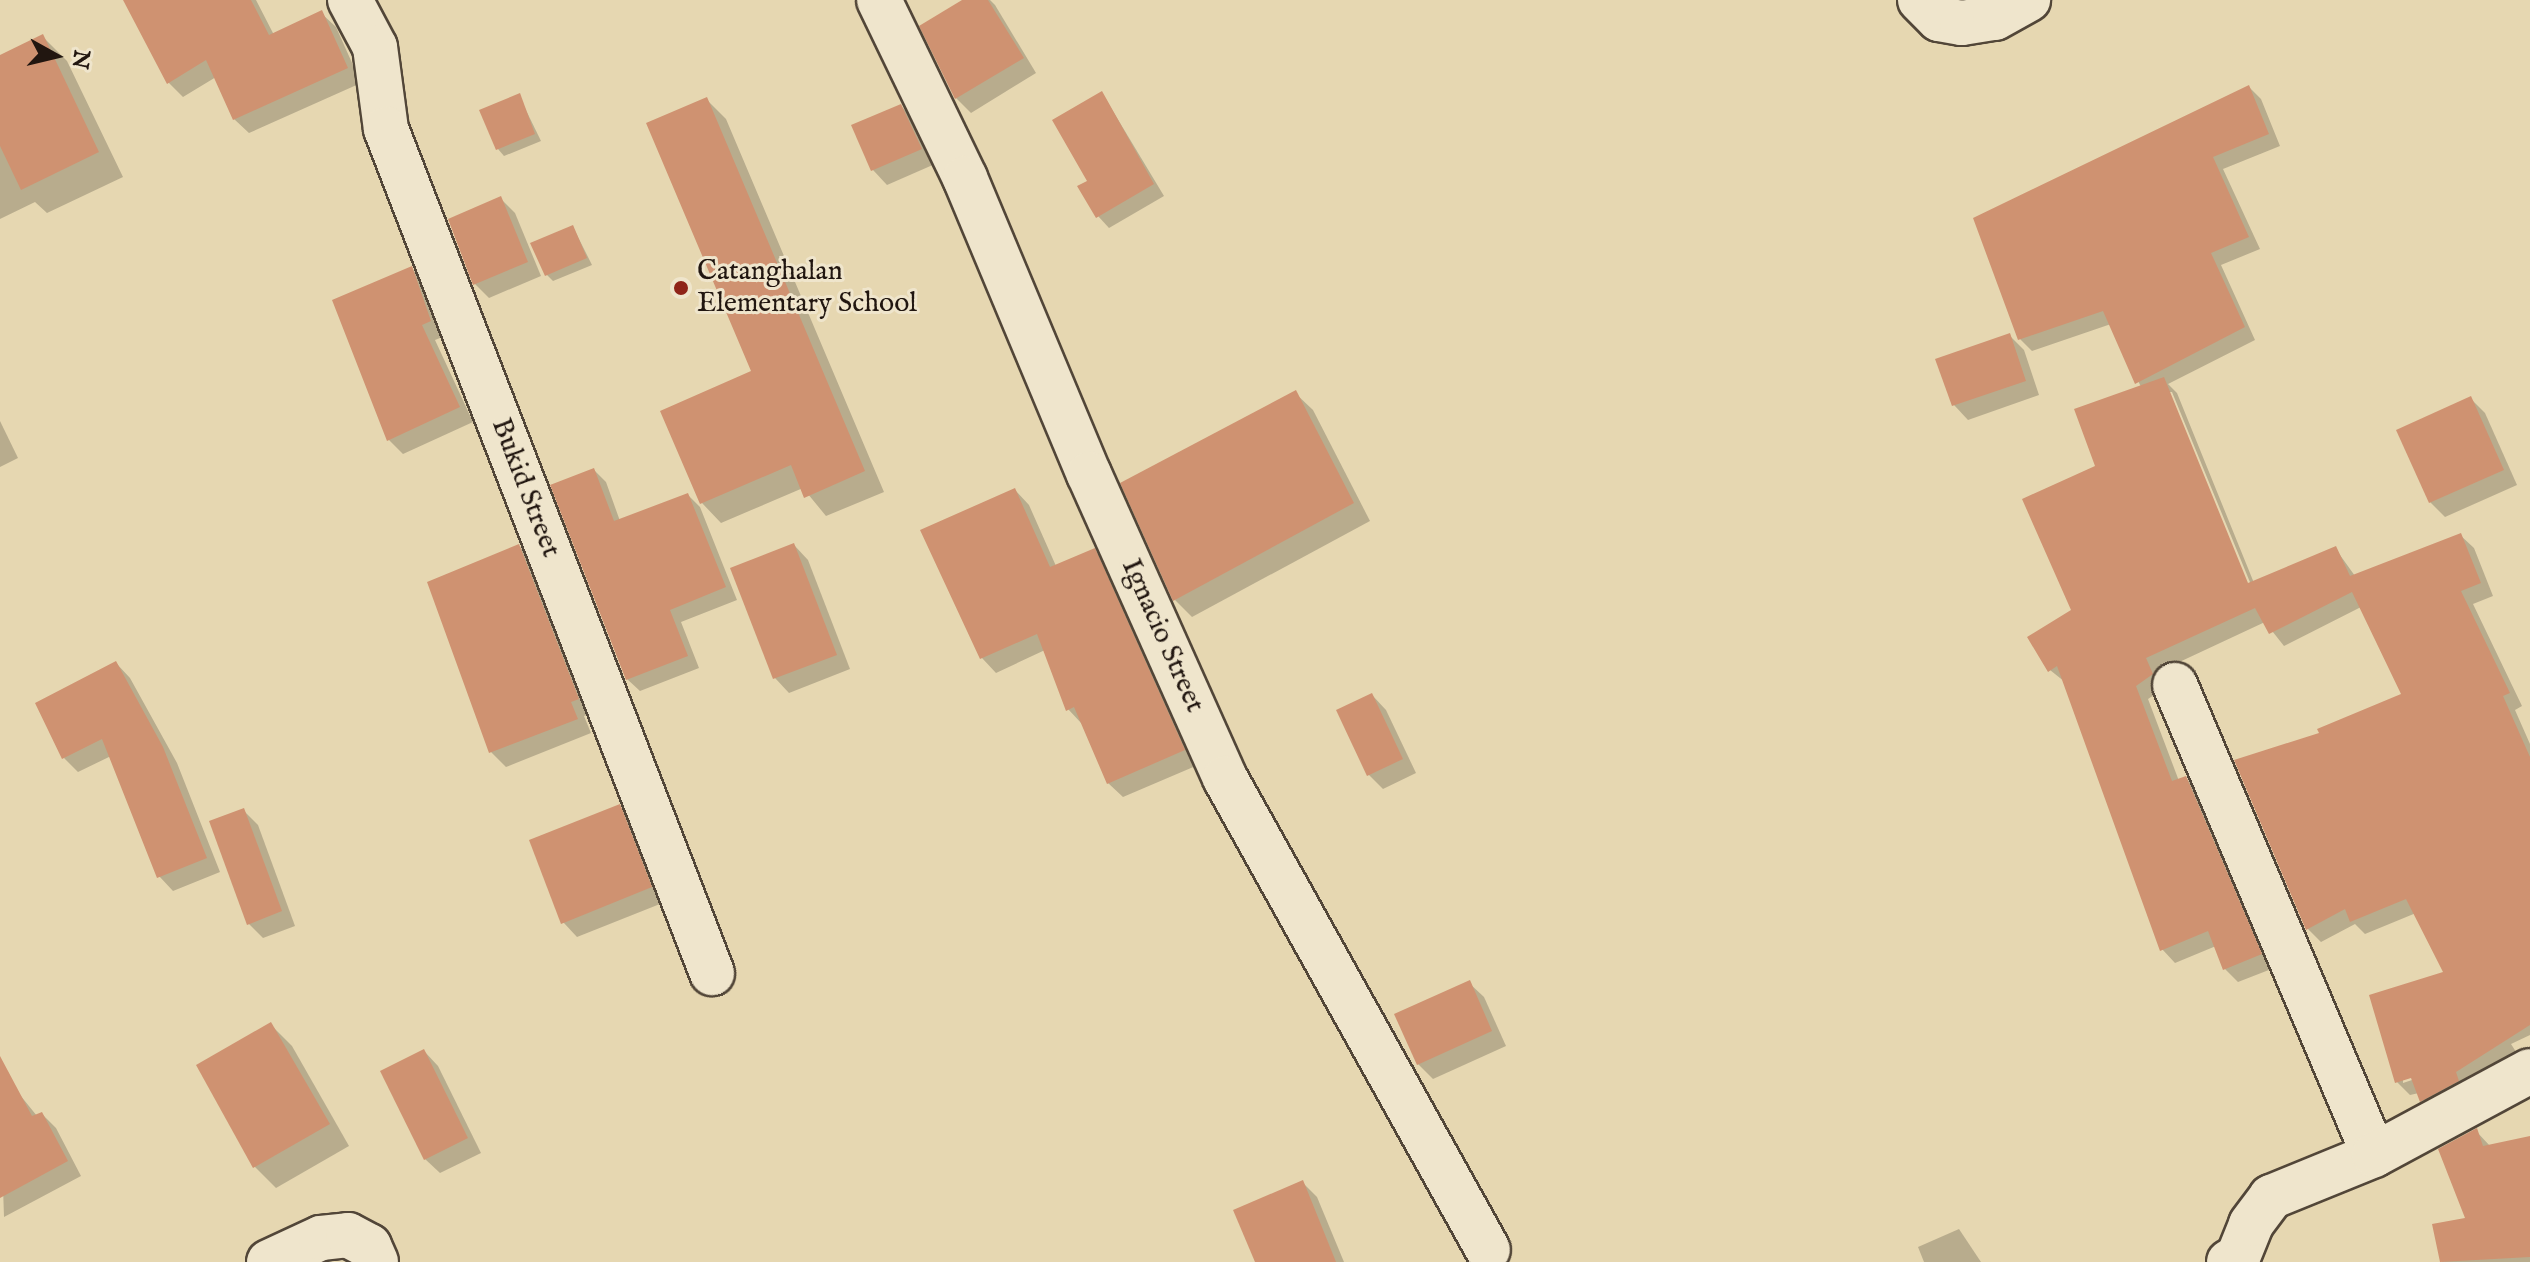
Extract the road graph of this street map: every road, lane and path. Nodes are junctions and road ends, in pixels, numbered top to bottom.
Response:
1 (350, 0) edge
2 (879, 0) edge
3 (1920, 0) edge
4 (2028, 0) edge
5 (2175, 685) dead end
6 (712, 973) dead end
7 (2530, 1071) edge
8 (2374, 1155) junction
9 (1488, 1250) dead end
10 (269, 1262) edge
11 (376, 1262) edge
12 (2229, 1262) edge

1 - 6 street, Bukid Street
2 - 9 street, Ignacio Street
3 - 4 street
5 - 8 street
7 - 8 street
8 - 12 street
10 - 11 street

